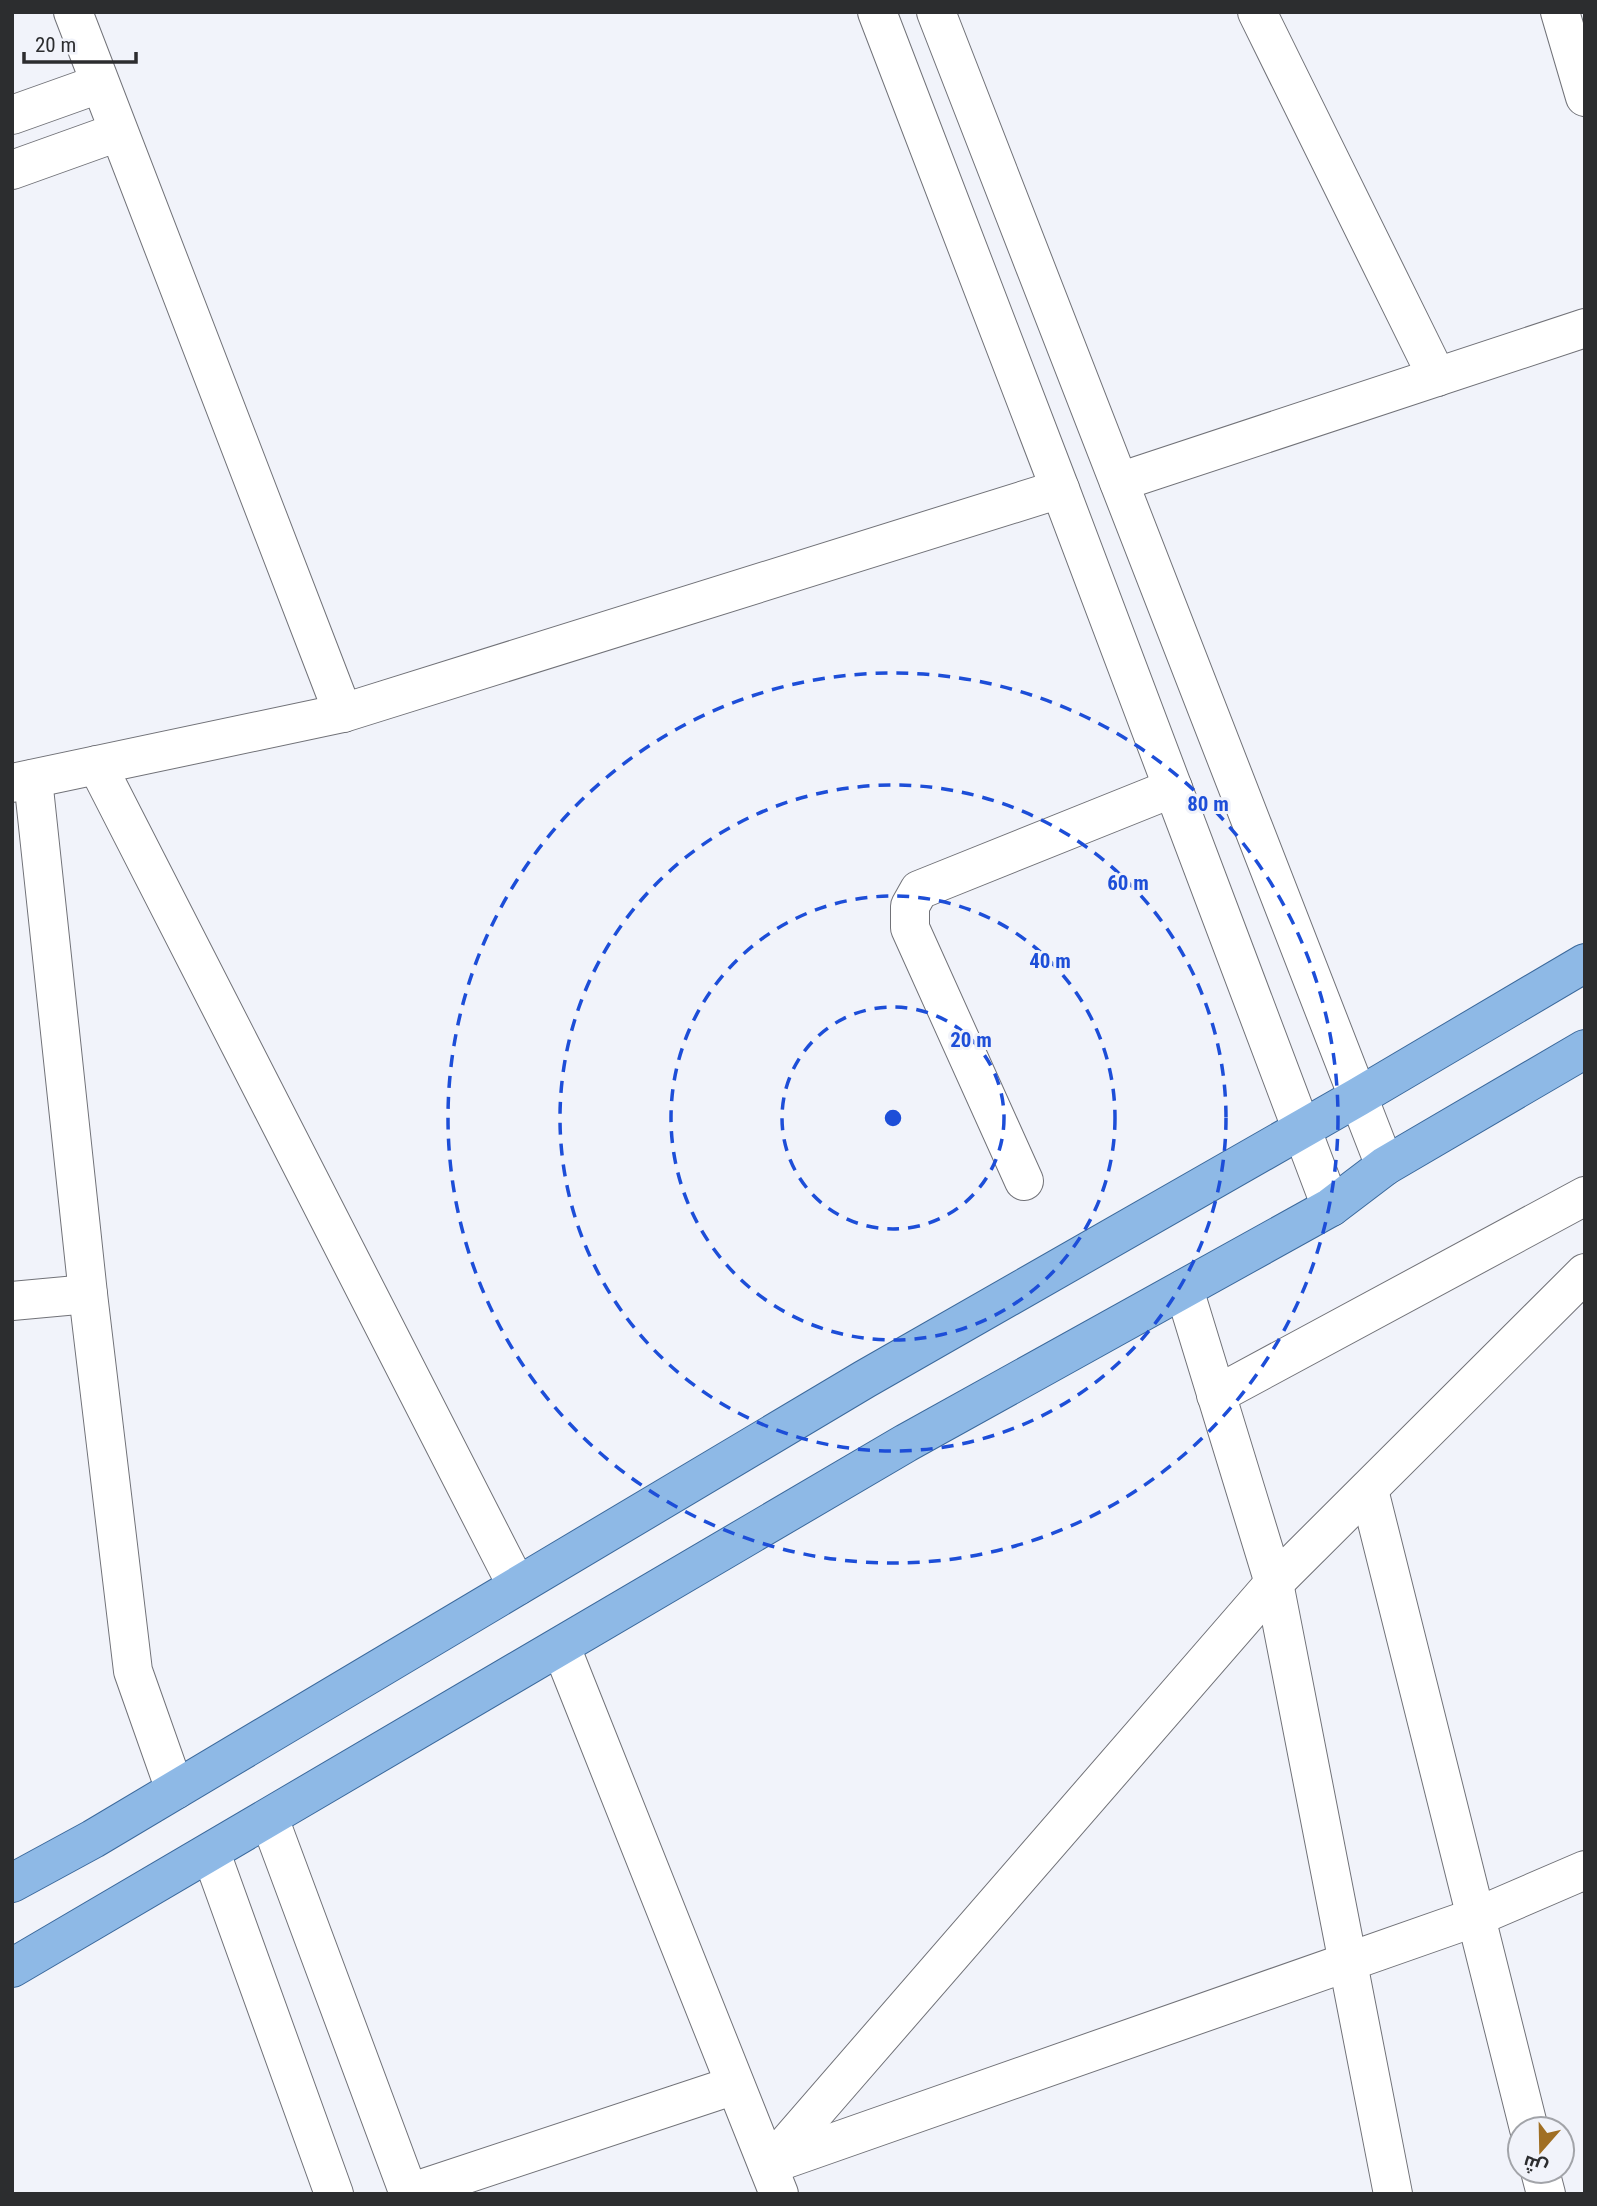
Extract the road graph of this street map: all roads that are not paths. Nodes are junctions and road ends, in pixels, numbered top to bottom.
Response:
1 (73, 12) edge
2 (877, 12) edge
3 (936, 12) edge
4 (1257, 12) edge
5 (1560, 12) edge
6 (99, 84) junction
7 (1585, 97) edge
8 (12, 115) edge
9 (118, 132) junction
10 (12, 170) edge
11 (1585, 328) edge
12 (1437, 377) junction
13 (1119, 482) junction
14 (1060, 489) junction
15 (343, 713) junction
16 (97, 765) junction
17 (23, 781) edge
18 (1173, 788) junction
19 (1585, 963) edge
20 (1585, 1049) edge
21 (1358, 1097) junction
22 (1301, 1129) junction
23 (1385, 1166) junction
24 (1024, 1181) dead end
25 (1585, 1196) edge
26 (1331, 1207) junction
27 (1585, 1273) edge
28 (1184, 1289) junction
29 (88, 1294) junction
30 (12, 1301) edge
31 (1216, 1395) junction
32 (1369, 1490) junction
33 (1274, 1583) junction
34 (517, 1586) junction
35 (561, 1647) junction
36 (175, 1790) junction
37 (269, 1818) junction
38 (211, 1853) junction
39 (1585, 1870) edge
40 (12, 1882) edge
41 (1476, 1917) junction
42 (1348, 1963) junction
43 (12, 1968) edge
44 (735, 2085) junction
45 (1526, 2115) edge
46 (773, 2180) edge
47 (409, 2193) edge
48 (334, 2194) edge
49 (1393, 2194) edge

1 - 6 street
2 - 14 street
3 - 13 street
4 - 12 street
5 - 7 street
6 - 8 street
6 - 9 street
9 - 10 street
9 - 15 street
11 - 12 street
12 - 13 street
13 - 21 street
14 - 15 street
14 - 18 street
15 - 16 street
16 - 17 street
16 - 34 street
17 - 29 street
18 - 22 street
18 - 24 street
19 - 21 main road
20 - 23 main road
21 - 22 main road
21 - 23 street
22 - 26 street
22 - 34 main road
23 - 26 main road
25 - 31 street
26 - 28 main road
27 - 32 street
28 - 31 street
28 - 35 main road
29 - 30 street
29 - 36 street
31 - 33 street
32 - 33 street
32 - 41 street
33 - 42 street
33 - 46 street
34 - 36 main road
35 - 37 main road
35 - 44 street
36 - 40 main road
37 - 38 main road
37 - 47 street
38 - 43 main road
38 - 48 street
39 - 41 street
41 - 42 street
41 - 45 street
42 - 46 street
42 - 49 street
44 - 46 street
44 - 47 street

